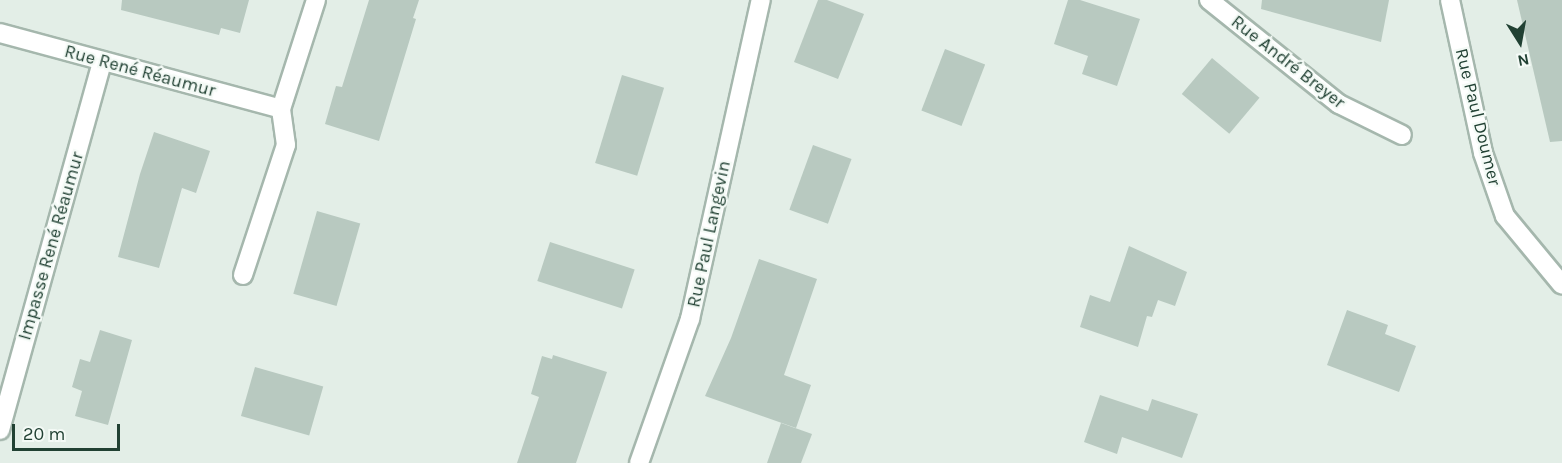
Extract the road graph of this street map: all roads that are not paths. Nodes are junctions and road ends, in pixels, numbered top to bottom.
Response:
1 (316, 0) edge
2 (761, 0) edge
3 (1209, 0) edge
4 (1450, 0) edge
5 (0, 33) edge
6 (102, 62) junction
7 (281, 109) junction
8 (1402, 135) dead end
9 (243, 275) dead end
10 (1562, 285) edge
11 (0, 430) edge
12 (639, 463) edge

1 - 7 street
2 - 12 street, Rue Paul Langevin
3 - 8 street, Rue André Breyer
4 - 10 street, Rue Paul Doumer
5 - 6 street, Rue René Réaumur
6 - 7 street, Rue René Réaumur
6 - 11 street, Impasse René Réaumur
7 - 9 street

